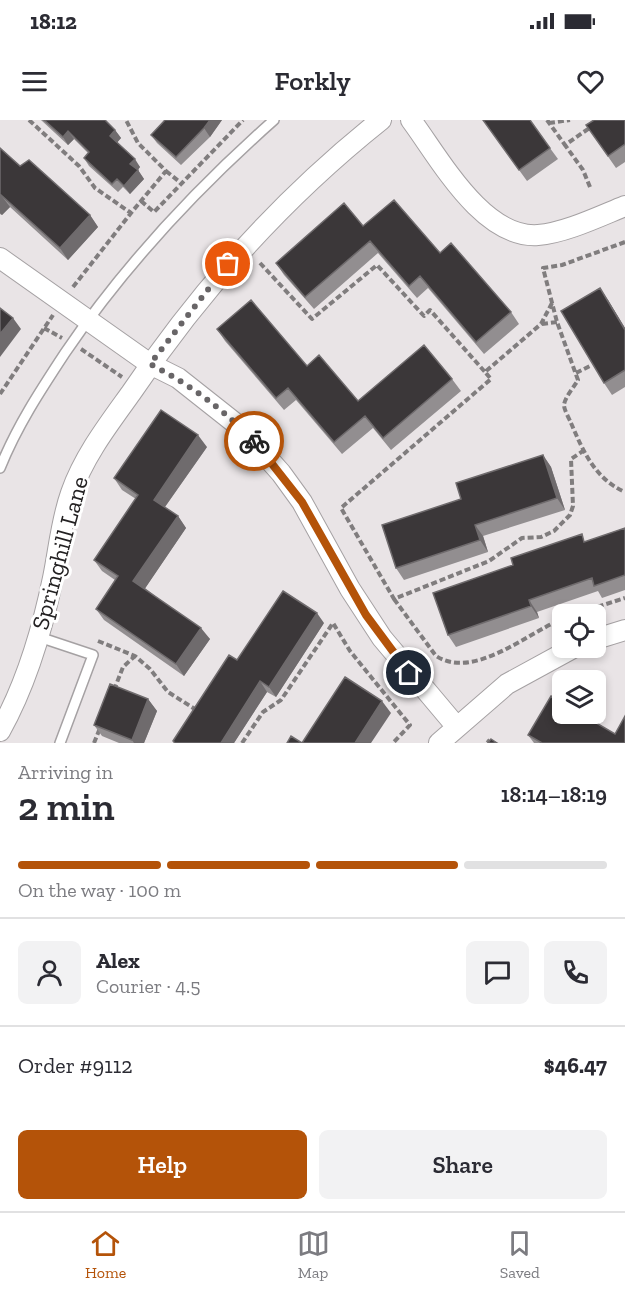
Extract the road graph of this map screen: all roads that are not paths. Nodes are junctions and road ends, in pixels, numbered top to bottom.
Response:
1 (274, 120) edge
2 (381, 120) edge
3 (411, 120) edge
4 (625, 206) edge
5 (0, 258) edge
6 (88, 320) junction
7 (150, 364) junction
8 (0, 468) edge
9 (625, 630) edge
10 (606, 636) edge
11 (39, 637) junction
12 (555, 658) edge
13 (456, 726) junction
14 (0, 731) edge
15 (60, 743) edge
16 (439, 743) edge

1 - 6 lane
2 - 7 street, Springhill Lane
3 - 4 street
5 - 6 street
6 - 7 street
6 - 8 lane
7 - 11 street, Springhill Lane
7 - 13 street
9 - 10 street
11 - 14 street, Springhill Lane
11 - 15 lane
12 - 13 street
13 - 16 street

